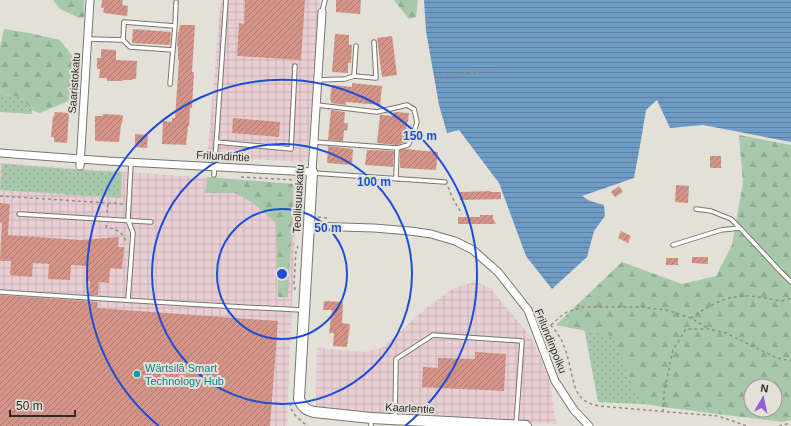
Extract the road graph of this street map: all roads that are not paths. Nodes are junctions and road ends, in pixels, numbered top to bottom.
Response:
1 (90, 0) edge
2 (226, 0) edge
3 (325, 0) edge
4 (176, 2) dead end
5 (322, 12) joint
6 (174, 26) junction
7 (88, 38) junction
8 (123, 40) junction
9 (374, 42) dead end
10 (356, 46) dead end
11 (173, 50) junction
12 (295, 66) dead end
13 (354, 76) junction
14 (318, 80) junction
15 (170, 84) dead end
16 (317, 105) junction
17 (216, 142) junction
18 (314, 142) junction
19 (397, 148) junction
20 (0, 153) edge
21 (80, 159) junction
22 (131, 162) junction
23 (80, 166) dead end
24 (214, 166) junction
25 (312, 172) junction
26 (214, 175) dead end
27 (396, 179) junction
28 (445, 182) road end
29 (696, 209) dead end
30 (19, 214) dead end
31 (128, 220) junction
32 (151, 222) dead end
33 (309, 226) junction
34 (740, 228) junction
35 (672, 245) dead end
36 (791, 282) edge
37 (0, 292) edge
38 (128, 300) junction
39 (305, 310) junction
40 (295, 399) joint
41 (394, 419) junction
42 (371, 422) edge
43 (436, 424) edge
44 (480, 425) edge
45 (521, 426) edge
46 (589, 426) edge

1 - 7 street, Saaristokatu
2 - 17 lane
3 - 5 lane, Teollisuuskatu
4 - 6 lane
5 - 14 street, Teollisuuskatu
6 - 8 lane
6 - 11 lane
7 - 8 lane
7 - 21 street, Saaristokatu
8 - 11 lane
9 - 13 lane
10 - 13 lane
11 - 15 lane
12 - 17 lane
13 - 14 lane
14 - 16 street, Teollisuuskatu
16 - 18 street, Teollisuuskatu
16 - 19 lane
17 - 24 lane
18 - 19 lane
18 - 25 street, Teollisuuskatu
19 - 27 lane
20 - 21 street, Frilundintie
21 - 22 street, Frilundintie
21 - 23 street, Saaristokatu
22 - 24 street, Frilundintie
22 - 31 lane
24 - 25 street, Frilundintie
24 - 26 lane
25 - 27 lane, Frilundintie
25 - 33 street, Teollisuuskatu
27 - 28 lane, Frilundintie
29 - 34 lane
30 - 31 lane
31 - 32 lane
31 - 38 lane
33 - 39 street, Teollisuuskatu
33 - 46 street, Frilundinpolku
34 - 35 lane
34 - 36 lane
37 - 38 lane
38 - 39 lane
39 - 40 street, Teollisuuskatu
40 - 42 street, Kaarlentie
41 - 42 street, Kaarlentie
41 - 43 street, Kaarlentie
41 - 45 lane
43 - 44 street, Kaarlentie
44 - 45 street, Kaarlentie

